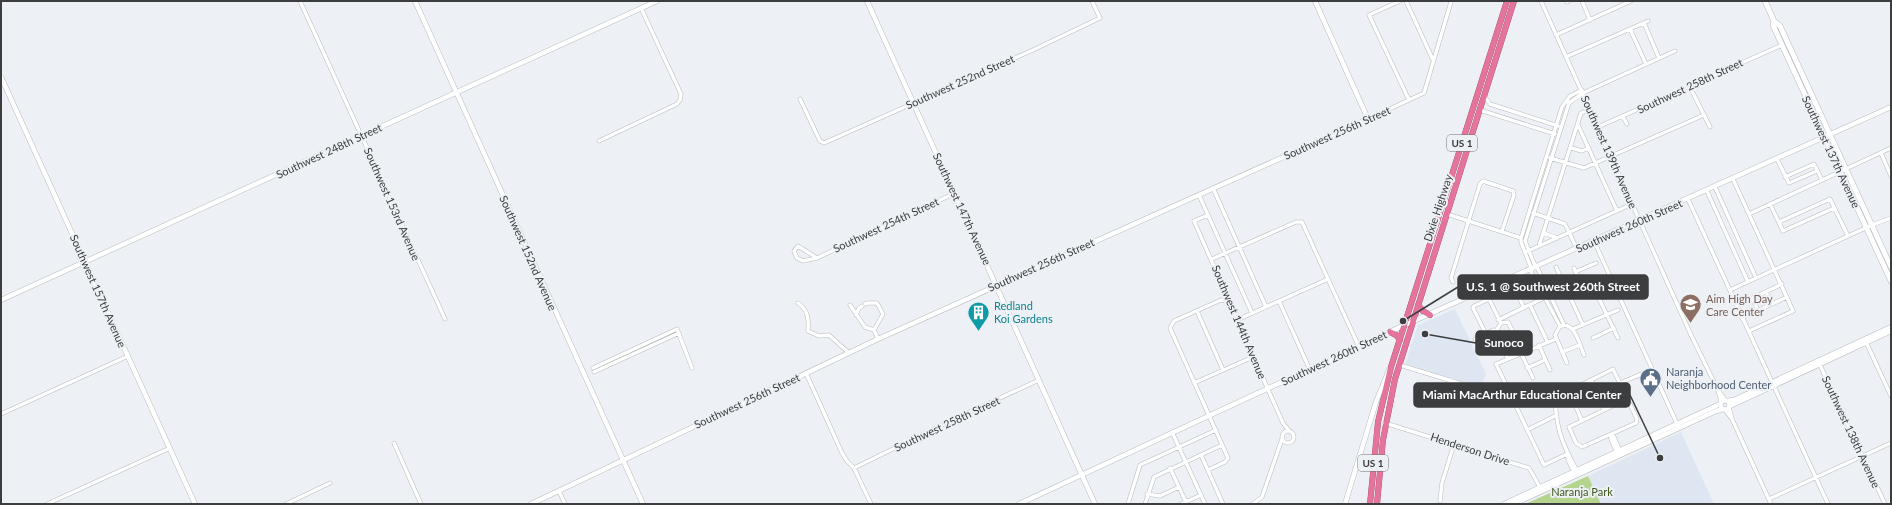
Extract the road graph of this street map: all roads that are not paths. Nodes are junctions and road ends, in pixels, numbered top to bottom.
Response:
1 (300, 1) edge
2 (415, 1) edge
3 (657, 1) edge
4 (867, 1) edge
5 (1092, 1) edge
6 (1315, 1) edge
7 (1400, 1) edge
8 (1406, 1) edge
9 (1507, 1) edge
10 (1514, 1) edge
11 (1541, 1) edge
12 (1582, 1) edge
13 (1632, 1) edge
14 (1765, 1) edge
15 (1451, 2) edge
16 (641, 8) junction
17 (1590, 20) junction
18 (1648, 21) dead end
19 (1774, 21) junction
20 (1644, 23) junction
21 (1630, 30) junction
22 (1556, 35) junction
23 (1782, 45) junction
24 (1675, 51) dead end
25 (1566, 57) junction
26 (1659, 58) junction
27 (1433, 61) junction
28 (1646, 64) junction
29 (1, 77) edge
30 (1690, 87) junction
31 (1582, 92) junction
32 (456, 93) junction
33 (1484, 96) junction
34 (800, 99) dead end
35 (1409, 100) junction
36 (913, 102) junction
37 (1891, 107) edge
38 (1590, 109) junction
39 (1480, 110) junction
40 (1704, 115) junction
41 (1623, 117) junction
42 (1368, 119) junction
43 (1578, 124) junction
44 (1626, 124) dead end
45 (1559, 126) junction
46 (1598, 127) junction
47 (1710, 127) dead end
48 (1556, 134) junction
49 (1830, 135) junction
50 (362, 136) junction
51 (1824, 137) junction
52 (599, 141) dead end
53 (1570, 148) junction
54 (1588, 148) junction
55 (1891, 148) edge
56 (1881, 153) junction
57 (1612, 156) junction
58 (1549, 158) junction
59 (1777, 159) junction
60 (1566, 163) junction
61 (1595, 163) junction
62 (1846, 169) junction
63 (1817, 171) junction
64 (1840, 172) junction
65 (1891, 176) edge
66 (1785, 177) junction
67 (1733, 179) junction
68 (1822, 180) junction
69 (1715, 187) junction
70 (1213, 188) junction
71 (1707, 191) junction
72 (954, 193) junction
73 (1199, 195) junction
74 (1688, 199) junction
75 (1632, 204) junction
76 (1770, 204) junction
77 (1834, 208) junction
78 (1617, 211) junction
79 (1533, 213) junction
80 (1447, 214) junction
81 (1749, 214) junction
82 (1208, 215) junction
83 (1549, 218) junction
84 (1891, 219) edge
85 (1640, 220) junction
86 (1469, 221) junction
87 (1779, 222) junction
88 (1872, 225) junction
89 (1866, 228) junction
90 (1502, 231) junction
91 (1570, 232) junction
92 (1544, 233) junction
93 (1848, 236) junction
94 (1521, 238) junction
95 (1557, 238) junction
96 (1594, 241) junction
97 (1539, 246) junction
98 (1239, 247) junction
99 (1577, 249) junction
100 (1528, 251) junction
101 (1225, 253) junction
102 (817, 258) junction
103 (1212, 259) junction
104 (85, 262) junction
105 (1596, 263) dead end
106 (1891, 267) edge
107 (1556, 268) dead end
108 (1533, 269) junction
109 (1775, 269) junction
110 (1756, 278) junction
111 (1328, 279) junction
112 (1891, 281) edge
113 (1453, 282) dead end
114 (1748, 282) junction
115 (1581, 284) junction
116 (1782, 284) junction
117 (996, 285) junction
118 (1514, 286) dead end
119 (1566, 289) junction
120 (1730, 290) junction
121 (1766, 292) junction
122 (1551, 296) junction
123 (1788, 296) junction
124 (1546, 298) junction
125 (1752, 298) junction
126 (1, 300) edge
127 (1228, 301) junction
128 (1279, 301) junction
129 (798, 303) dead end
130 (1772, 304) junction
131 (850, 305) dead end
132 (1418, 305) junction
133 (1530, 305) junction
134 (1736, 306) junction
135 (1266, 307) junction
136 (1524, 308) junction
137 (1618, 310) dead end
138 (1758, 310) junction
139 (1196, 311) junction
140 (1555, 311) junction
141 (1252, 313) junction
142 (856, 315) junction
143 (1430, 315) junction
144 (1607, 315) junction
145 (1742, 318) junction
146 (445, 319) dead end
147 (1237, 320) junction
148 (1500, 321) junction
149 (1413, 322) junction
150 (1583, 325) junction
151 (1404, 326) junction
152 (1562, 326) junction
153 (1891, 327) edge
154 (1614, 328) junction
155 (1573, 329) junction
156 (874, 330) junction
157 (1496, 331) junction
158 (1748, 331) junction
159 (1390, 332) junction
160 (1891, 332) edge
161 (1486, 334) junction
162 (1593, 338) dead end
163 (1618, 338) dead end
164 (878, 339) junction
165 (1475, 339) dead end
166 (1556, 339) junction
167 (1400, 340) junction
168 (1865, 341) junction
169 (1547, 342) junction
170 (1539, 345) junction
171 (1580, 345) junction
172 (1359, 347) junction
173 (1562, 352) junction
174 (849, 353) junction
175 (1522, 353) junction
176 (1584, 355) dead end
177 (128, 356) junction
178 (1253, 356) junction
179 (1508, 359) junction
180 (1546, 360) junction
181 (1818, 362) junction
182 (1567, 363) dead end
183 (1400, 365) junction
184 (1391, 367) junction
185 (692, 368) dead end
186 (1528, 368) junction
187 (593, 370) dead end
188 (1223, 370) junction
189 (1310, 370) junction
190 (1550, 370) dead end
191 (806, 373) junction
192 (1644, 373) dead end
193 (1532, 378) dead end
194 (1039, 380) junction
195 (1450, 380) junction
196 (1591, 380) junction
197 (1194, 383) junction
198 (1620, 383) junction
199 (1772, 384) junction
200 (1465, 385) dead end
201 (1268, 389) junction
202 (1508, 389) dead end
203 (1569, 391) junction
204 (1561, 395) dead end
205 (1891, 396) edge
206 (1628, 399) junction
207 (1724, 402) junction
208 (1442, 405) dead end
209 (1727, 408) junction
210 (1604, 410) junction
211 (1, 414) edge
212 (1209, 416) junction
213 (1555, 416) junction
214 (1582, 421) junction
215 (1378, 422) junction
216 (1284, 423) junction
217 (1385, 423) junction
218 (1678, 426) junction
219 (1369, 427) junction
220 (1216, 430) junction
221 (1526, 430) junction
222 (1172, 432) junction
223 (1290, 432) junction
224 (1282, 434) junction
225 (1611, 435) junction
226 (1282, 439) junction
227 (394, 443) dead end
228 (1286, 443) junction
229 (1891, 443) edge
230 (1454, 444) junction
231 (1222, 445) junction
232 (1179, 447) junction
233 (170, 448) junction
234 (1279, 450) junction
235 (1619, 452) junction
236 (1568, 454) junction
237 (1201, 455) junction
238 (1862, 456) junction
239 (622, 460) junction
240 (1186, 462) junction
241 (854, 468) junction
242 (1170, 468) junction
243 (1208, 470) junction
244 (1575, 472) junction
245 (1082, 474) junction
246 (1816, 478) junction
247 (330, 483) dead end
248 (1179, 487) junction
249 (1541, 490) junction
250 (559, 491) junction
251 (1148, 494) junction
252 (1201, 495) junction
253 (1769, 499) junction
254 (1440, 501) dead end
255 (1186, 502) junction
256 (47, 504) edge
257 (195, 504) edge
258 (286, 504) edge
259 (421, 504) edge
260 (531, 504) edge
261 (565, 504) edge
262 (643, 504) edge
263 (872, 504) edge
264 (1019, 504) edge
265 (1096, 504) edge
266 (1128, 504) edge
267 (1145, 504) edge
268 (1181, 504) edge
269 (1205, 504) edge
270 (1223, 504) edge
271 (1253, 504) edge
272 (1345, 504) edge
273 (1370, 504) edge
274 (1377, 504) edge
275 (1504, 504) edge
276 (1514, 504) edge
277 (1771, 504) edge
278 (1828, 504) edge
279 (1885, 504) edge

1 - 50 street, Southwest 153rd Avenue
2 - 32 street, Southwest 152nd Avenue
3 - 16 street, Southwest 248th Street
4 - 36 street, Southwest 147th Avenue
5 - 36 street, Southwest 252nd Street
6 - 42 street
7 - 35 street
8 - 27 street
9 - 151 highway, Dixie Highway / US 1
10 - 33 highway, Dixie Highway / US 1
11 - 22 street, Southwest 139th Avenue
12 - 17 street
13 - 17 street
14 - 19 main road, Southwest 137th Avenue
15 - 27 street
16 - 32 street, Southwest 248th Street
16 - 52 street
17 - 22 street
18 - 20 street
19 - 23 main road, Southwest 137th Avenue
19 - 49 main road, Southwest 137th Avenue
20 - 21 street
20 - 26 street
21 - 25 street
21 - 28 street
22 - 25 street, Southwest 139th Avenue
23 - 30 street, Southwest 258th Street
23 - 51 main road, Southwest 137th Avenue
24 - 26 street
25 - 31 street, Southwest 139th Avenue
26 - 28 street
27 - 35 street, Southwest 256th Street
28 - 31 street
29 - 104 street, Southwest 157th Avenue
30 - 40 street
30 - 41 street, Southwest 258th Street
31 - 38 street, Southwest 139th Avenue
31 - 45 street
32 - 50 street, Southwest 248th Street
32 - 239 street, Southwest 152nd Avenue
33 - 39 highway, Dixie Highway / US 1
33 - 45 street
34 - 36 street, Southwest 252nd Street
35 - 42 street, Southwest 256th Street
36 - 72 street, Southwest 147th Avenue
37 - 49 street, Southwest 260th Street
38 - 43 street
38 - 46 street, Southwest 139th Avenue
39 - 48 street
39 - 80 highway, Dixie Highway / US 1
40 - 47 street
40 - 57 street
41 - 44 street
41 - 46 street, Southwest 258th Street
42 - 70 street, Southwest 256th Street
43 - 53 street
43 - 54 street
45 - 48 street
46 - 57 street, Southwest 139th Avenue
48 - 58 street
49 - 51 street, Southwest 260th Street
49 - 62 main road, Southwest 137th Avenue
50 - 104 street, Southwest 248th Street
50 - 146 street, Southwest 153rd Avenue
51 - 59 street, Southwest 260th Street
51 - 64 main road, Southwest 137th Avenue
53 - 54 street
53 - 60 street
54 - 61 street
55 - 56 street
56 - 62 street
56 - 65 street
57 - 61 street
57 - 75 street, Southwest 139th Avenue
58 - 60 street
58 - 79 street
58 - 94 street
59 - 66 street
59 - 67 street, Southwest 260th Street
60 - 61 street
60 - 83 street
61 - 78 street
62 - 64 street
62 - 88 main road, Southwest 137th Avenue
63 - 66 street
63 - 66 street
63 - 68 street
64 - 68 street
64 - 89 main road, Southwest 137th Avenue
67 - 69 street, Southwest 260th Street
67 - 81 street
68 - 76 street
69 - 71 street, Southwest 260th Street
69 - 110 street
70 - 73 street, Southwest 256th Street
70 - 98 street
71 - 74 street, Southwest 260th Street
71 - 114 street
72 - 102 street, Southwest 254th Street
72 - 117 street, Southwest 147th Avenue
73 - 82 street
73 - 117 street, Southwest 256th Street
74 - 85 street, Southwest 260th Street
74 - 120 street
75 - 78 street
75 - 85 street, Southwest 139th Avenue
76 - 81 street
76 - 87 street
77 - 87 street
77 - 87 street
77 - 93 street
78 - 91 street
79 - 83 street
79 - 100 street
80 - 86 street
80 - 132 highway, Dixie Highway / US 1
81 - 109 street
82 - 101 street
82 - 103 street, Southwest 144th Avenue
83 - 91 street
83 - 92 street
84 - 88 street
85 - 96 street, Southwest 260th Street
85 - 207 street, Southwest 139th Avenue
86 - 90 street
86 - 90 street
86 - 113 street
88 - 89 street
88 - 106 main road, Southwest 137th Avenue
89 - 93 street
89 - 112 main road, Southwest 137th Avenue
90 - 94 street
91 - 95 street
91 - 99 street
92 - 95 street
92 - 97 street
93 - 109 street
94 - 108 street
95 - 97 street
96 - 99 street, Southwest 260th Street
96 - 218 street
97 - 100 street
98 - 101 street
98 - 111 street
98 - 135 street
99 - 108 street, Southwest 260th Street
100 - 108 street
101 - 103 street
101 - 141 street
102 - 102 street
103 - 127 street, Southwest 144th Avenue
104 - 126 street, Southwest 248th Street
104 - 177 street, Southwest 157th Avenue
105 - 115 street
107 - 119 street
108 - 122 street
108 - 124 street
108 - 143 street, Southwest 260th Street
109 - 110 street
109 - 116 street
110 - 114 street
111 - 128 street
111 - 172 street
114 - 120 street
115 - 119 street
115 - 144 street
116 - 121 street
116 - 123 street
117 - 164 street, Southwest 256th Street
117 - 194 street, Southwest 147th Avenue
118 - 136 street
119 - 122 street
119 - 150 street
120 - 134 street
121 - 125 street
121 - 130 street
122 - 124 street
122 - 140 street
123 - 130 street
123 - 158 street
124 - 133 street
124 - 140 street
125 - 134 street
125 - 138 street
127 - 139 street
127 - 147 street, Southwest 144th Avenue
128 - 135 street
128 - 189 street
129 - 174 street
130 - 138 street
131 - 142 street
132 - 143 highway
132 - 149 highway, Dixie Highway / US 1
133 - 136 street
133 - 169 street
134 - 145 street
135 - 141 street
136 - 148 street
137 - 144 street
138 - 145 street
139 - 188 street
139 - 197 street
140 - 152 street
141 - 147 street
142 - 156 street
142 - 156 street
143 - 149 street, Southwest 260th Street
144 - 150 street
144 - 154 street
145 - 158 street
147 - 178 street, Southwest 144th Avenue
148 - 157 street
148 - 161 street
148 - 175 street
149 - 151 street, Southwest 260th Street
149 - 183 highway, Dixie Highway / US 1
150 - 155 street
151 - 159 street, Southwest 260th Street
151 - 167 highway, Dixie Highway / US 1
152 - 155 street
152 - 166 street
153 - 168 street
154 - 162 street
154 - 163 street
155 - 171 street
156 - 164 street
157 - 161 street
157 - 179 street
158 - 199 street
159 - 167 highway
159 - 172 street, Southwest 260th Street
160 - 168 street
161 - 165 street
164 - 174 street, Southwest 256th Street
166 - 169 street
166 - 173 street
167 - 184 highway, Dixie Highway / US 1
168 - 181 street
168 - 205 street
169 - 170 street
170 - 175 street
170 - 180 street
171 - 173 street
171 - 176 street
172 - 189 street, Southwest 260th Street
173 - 182 street
174 - 191 street, Southwest 256th Street
175 - 179 street
175 - 186 street
177 - 211 street
177 - 233 street, Southwest 157th Avenue
178 - 188 street
178 - 201 street, Southwest 144th Avenue
179 - 202 street
180 - 186 street
180 - 190 street
181 - 199 street
181 - 238 street, Southwest 138th Avenue
183 - 195 street
183 - 217 highway, Dixie Highway / US 1
184 - 215 highway, US 1
184 - 219 street
185 - 187 street
186 - 193 street
188 - 197 street
189 - 201 street, Southwest 260th Street
191 - 239 street, Southwest 256th Street
191 - 241 street
192 - 198 street
194 - 241 street, Southwest 258th Street
194 - 245 street, Southwest 147th Avenue
195 - 200 street
195 - 208 street
196 - 198 street
196 - 203 street
196 - 210 street
197 - 212 street
198 - 206 street
199 - 207 street
199 - 209 street
199 - 246 street
201 - 212 street, Southwest 260th Street
201 - 216 street, Southwest 144th Avenue
203 - 204 street
203 - 214 street
206 - 210 street
206 - 225 street
207 - 209 street
207 - 209 street
207 - 218 street
209 - 218 street
209 - 253 street
210 - 214 street
212 - 220 street
212 - 222 street, Southwest 260th Street
213 - 221 street
213 - 221 street
213 - 236 street
214 - 225 street
215 - 217 highway
215 - 219 street
215 - 273 highway, US 1
216 - 223 street, Southwest 144th Avenue
216 - 224 street
217 - 230 street, Henderson Drive
217 - 274 highway, US 1
218 - 235 street
218 - 249 street
219 - 272 street
220 - 231 street
220 - 232 street
221 - 236 street
222 - 232 street
222 - 245 street, Southwest 260th Street
223 - 224 street
223 - 228 street
224 - 226 street
225 - 235 street
226 - 228 street
226 - 234 street
227 - 259 street
228 - 234 street
229 - 238 street
230 - 249 street, Henderson Drive
230 - 254 street
231 - 237 street
231 - 243 street
232 - 240 street
232 - 266 street
233 - 256 street
233 - 257 street, Southwest 157th Avenue
234 - 271 street
235 - 244 street
236 - 244 street
237 - 240 street
237 - 243 street
238 - 246 street
238 - 279 street, Southwest 138th Avenue
239 - 250 street, Southwest 256th Street
239 - 262 street, Southwest 152nd Avenue
240 - 242 street
240 - 252 street
241 - 263 street
242 - 248 street
242 - 251 street
243 - 270 street
244 - 249 street
245 - 264 street, Southwest 260th Street
245 - 265 street, Southwest 147th Avenue
246 - 253 street
246 - 278 street
247 - 258 street
248 - 251 street
248 - 255 street
249 - 275 street
249 - 276 street
250 - 260 street, Southwest 256th Street
250 - 261 street
251 - 267 street
252 - 255 street
252 - 269 street
253 - 277 street
255 - 268 street

